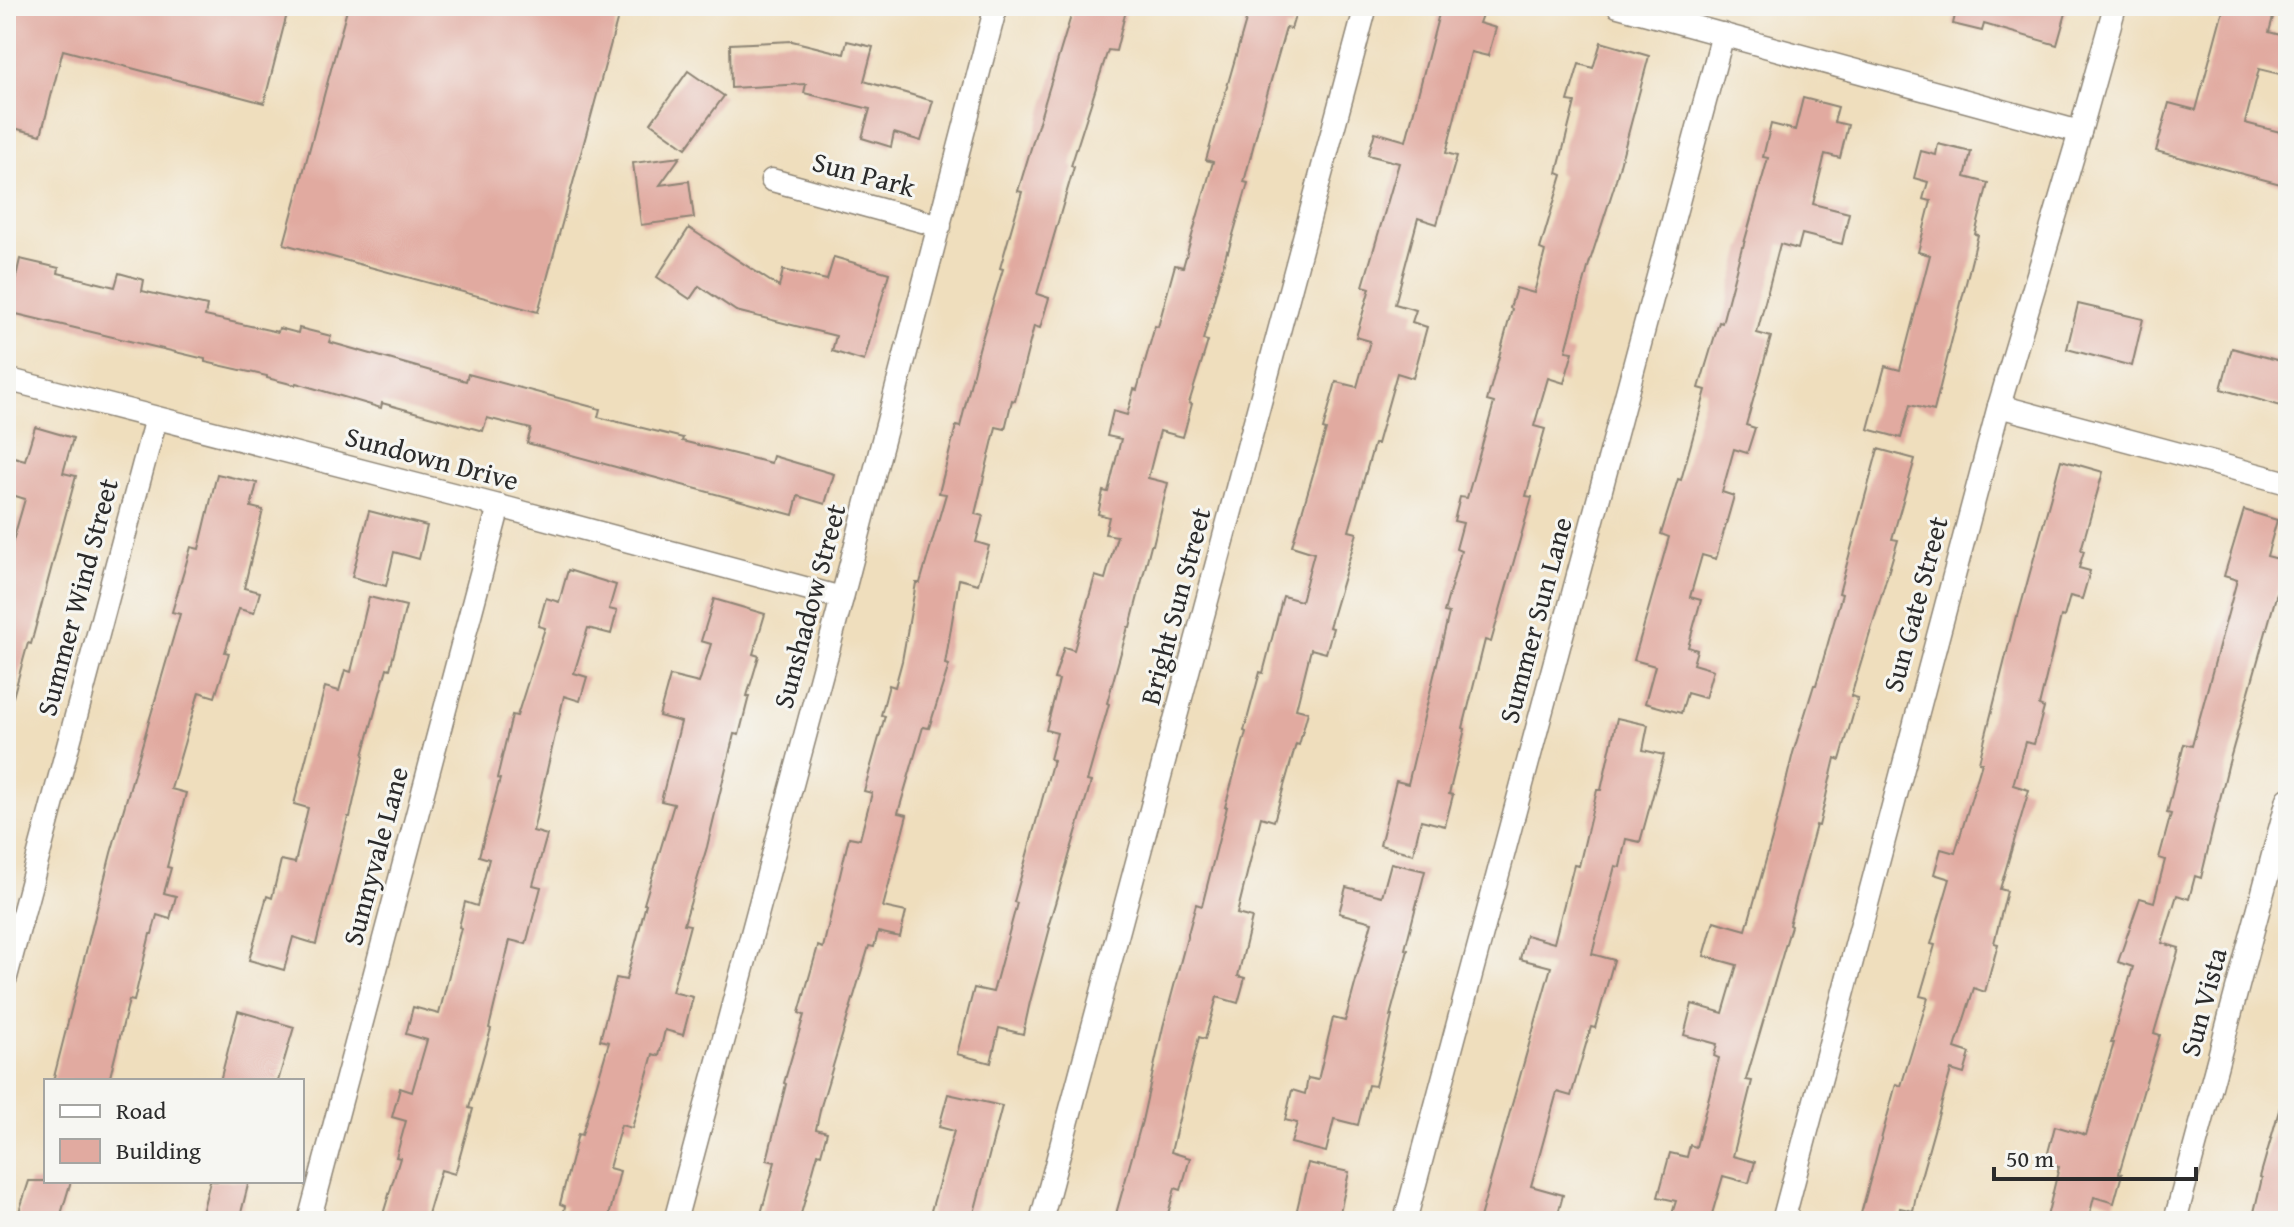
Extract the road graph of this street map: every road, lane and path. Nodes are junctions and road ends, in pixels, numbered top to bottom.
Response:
1 (996, 6) edge
2 (1366, 6) edge
3 (1618, 6) edge
4 (2115, 6) edge
5 (1723, 34) junction
6 (2080, 132) junction
7 (772, 180) dead end
8 (940, 226) junction
9 (6, 379) edge
10 (1999, 406) junction
11 (156, 418) junction
12 (2288, 483) edge
13 (499, 506) junction
14 (842, 598) junction
15 (2288, 799) edge
16 (6, 977) edge
17 (309, 1221) edge
18 (675, 1221) edge
19 (1041, 1221) edge
20 (1405, 1221) edge
21 (1783, 1221) edge
22 (2175, 1221) edge

1 - 8 street, Sunshadow Street
2 - 19 street, Bright Sun Street
3 - 5 street
4 - 6 street, Sun Gate Street
5 - 6 street
5 - 20 street, Summer Sun Lane
6 - 10 street, Sun Gate Street
7 - 8 street, Sun Park
8 - 14 street, Sunshadow Street
9 - 11 street, Sundown Drive
10 - 12 street
10 - 21 street, Sun Gate Street
11 - 13 street, Sundown Drive
11 - 16 street, Summer Wind Street
13 - 14 street, Sundown Drive
13 - 17 street, Sunnyvale Lane
14 - 18 street, Sunshadow Street
15 - 22 street, Sun Vista

